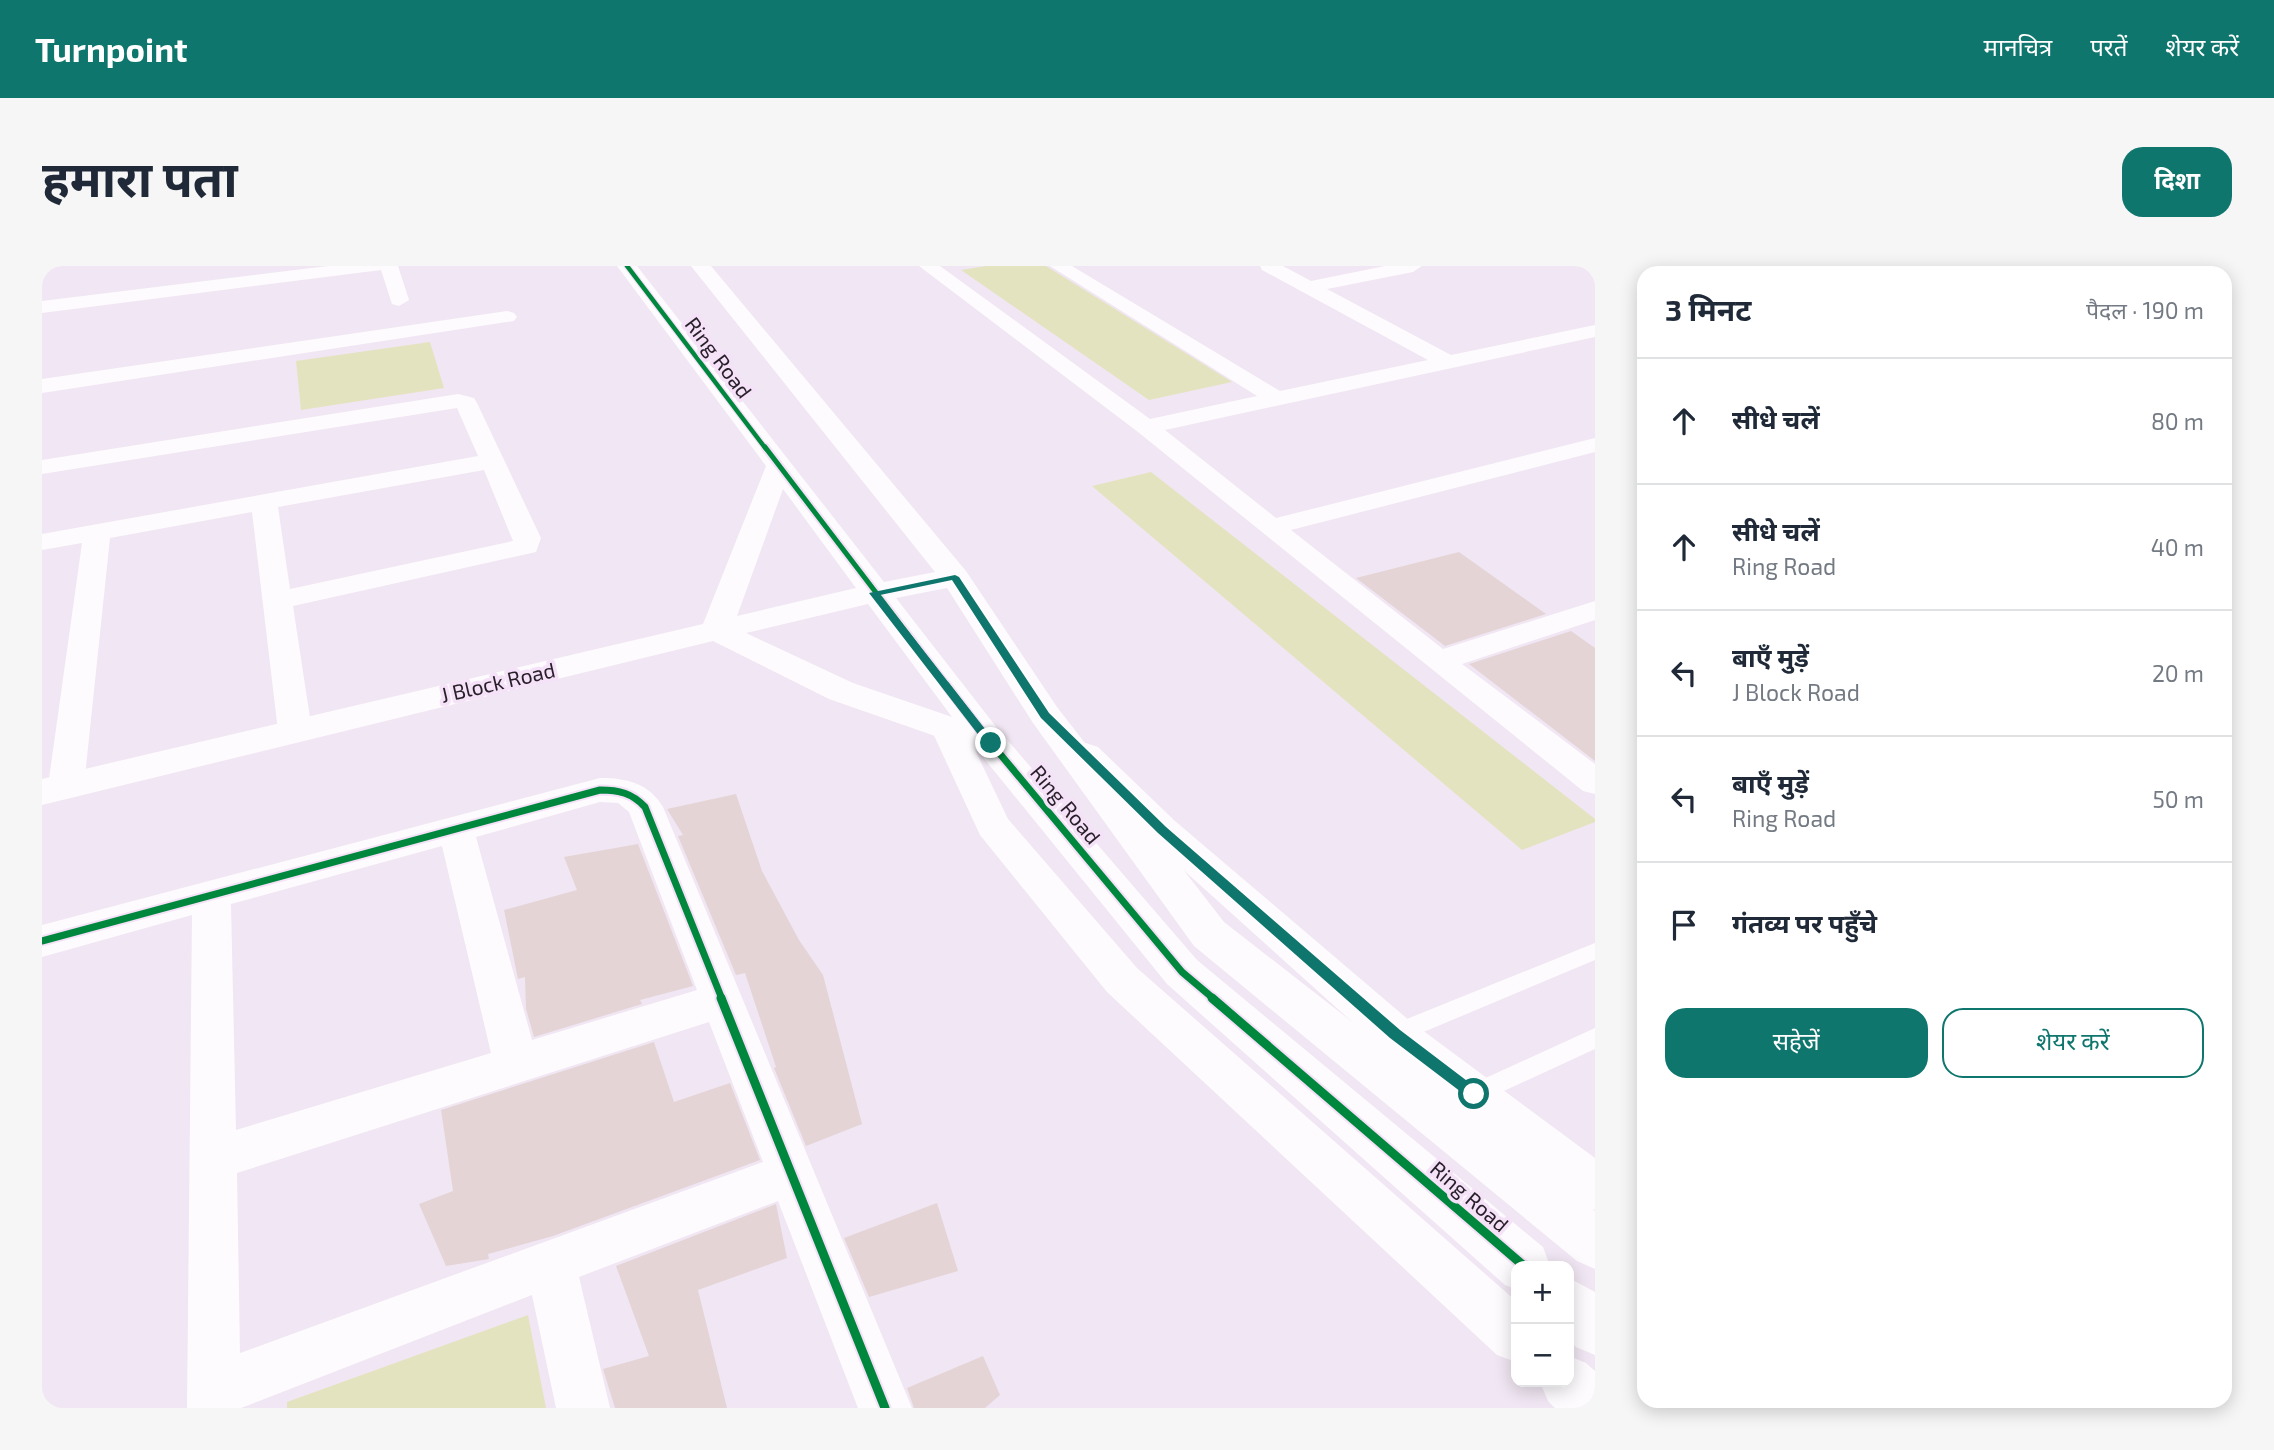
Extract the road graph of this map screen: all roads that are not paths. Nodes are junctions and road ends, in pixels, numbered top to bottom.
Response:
1 (374, 266) edge
2 (389, 266) edge
3 (627, 266) edge
4 (701, 266) edge
5 (928, 266) edge
6 (1059, 266) edge
7 (1269, 266) edge
8 (1413, 266) edge
9 (1308, 287) junction
10 (399, 300) dead end
11 (42, 307) edge
12 (507, 317) dead end
13 (1591, 335) edge
14 (1448, 362) junction
15 (42, 386) edge
16 (1278, 399) junction
17 (1146, 427) junction
18 (1595, 445) edge
19 (493, 461) junction
20 (42, 467) edge
21 (778, 467) junction
22 (264, 502) junction
23 (1271, 527) junction
24 (97, 532) junction
25 (42, 542) edge
26 (955, 577) junction
27 (874, 593) junction
28 (277, 601) junction
29 (1595, 610) edge
30 (716, 631) junction
31 (1438, 661) junction
32 (1045, 715) junction
33 (948, 729) junction
34 (295, 732) junction
35 (991, 743) junction
36 (1595, 782) edge
37 (54, 789) edge
38 (456, 829) junction
39 (212, 895) junction
40 (42, 942) edge
41 (1595, 950) edge
42 (722, 1000) junction
43 (1395, 1034) junction
44 (1595, 1038) edge
45 (516, 1064) junction
46 (1474, 1094) junction
47 (213, 1159) junction
48 (791, 1174) junction
49 (1595, 1187) edge
50 (1595, 1243) edge
51 (1518, 1261) edge
52 (551, 1264) junction
53 (1574, 1309) edge
54 (1595, 1328) edge
55 (1511, 1331) edge
56 (1573, 1387) edge
57 (214, 1399) edge
58 (1595, 1407) edge
59 (583, 1408) edge
60 (886, 1408) edge

1 - 11 street
2 - 10 street
3 - 21 street, Ring Road
4 - 26 street, Ring Road
5 - 17 street
6 - 16 street
7 - 9 street
8 - 9 street
9 - 14 street
12 - 15 street
13 - 14 street
14 - 16 street
16 - 17 street
17 - 23 street
18 - 23 street
19 - 20 street
19 - 22 street
19 - 28 street
21 - 27 street, Ring Road
21 - 30 street
22 - 24 street
22 - 28 street
23 - 31 street
24 - 25 street
24 - 37 street
26 - 27 street, J Block Road
26 - 32 street, Ring Road
27 - 30 street, J Block Road
27 - 35 street, Ring Road
28 - 34 street
29 - 31 street
30 - 33 street
30 - 34 street, J Block Road
31 - 36 street
32 - 43 street
32 - 50 street, Ring Road
33 - 35 street
33 - 55 street
34 - 37 street, J Block Road
35 - 51 street, Ring Road
38 - 39 street
38 - 42 street
38 - 45 street
39 - 40 street
39 - 47 street
41 - 43 lane
42 - 45 street
42 - 48 street
43 - 46 street
44 - 46 lane
45 - 47 street
46 - 49 street
47 - 57 street
48 - 52 street
48 - 60 street
52 - 57 street
52 - 59 street
53 - 54 street
56 - 58 street

